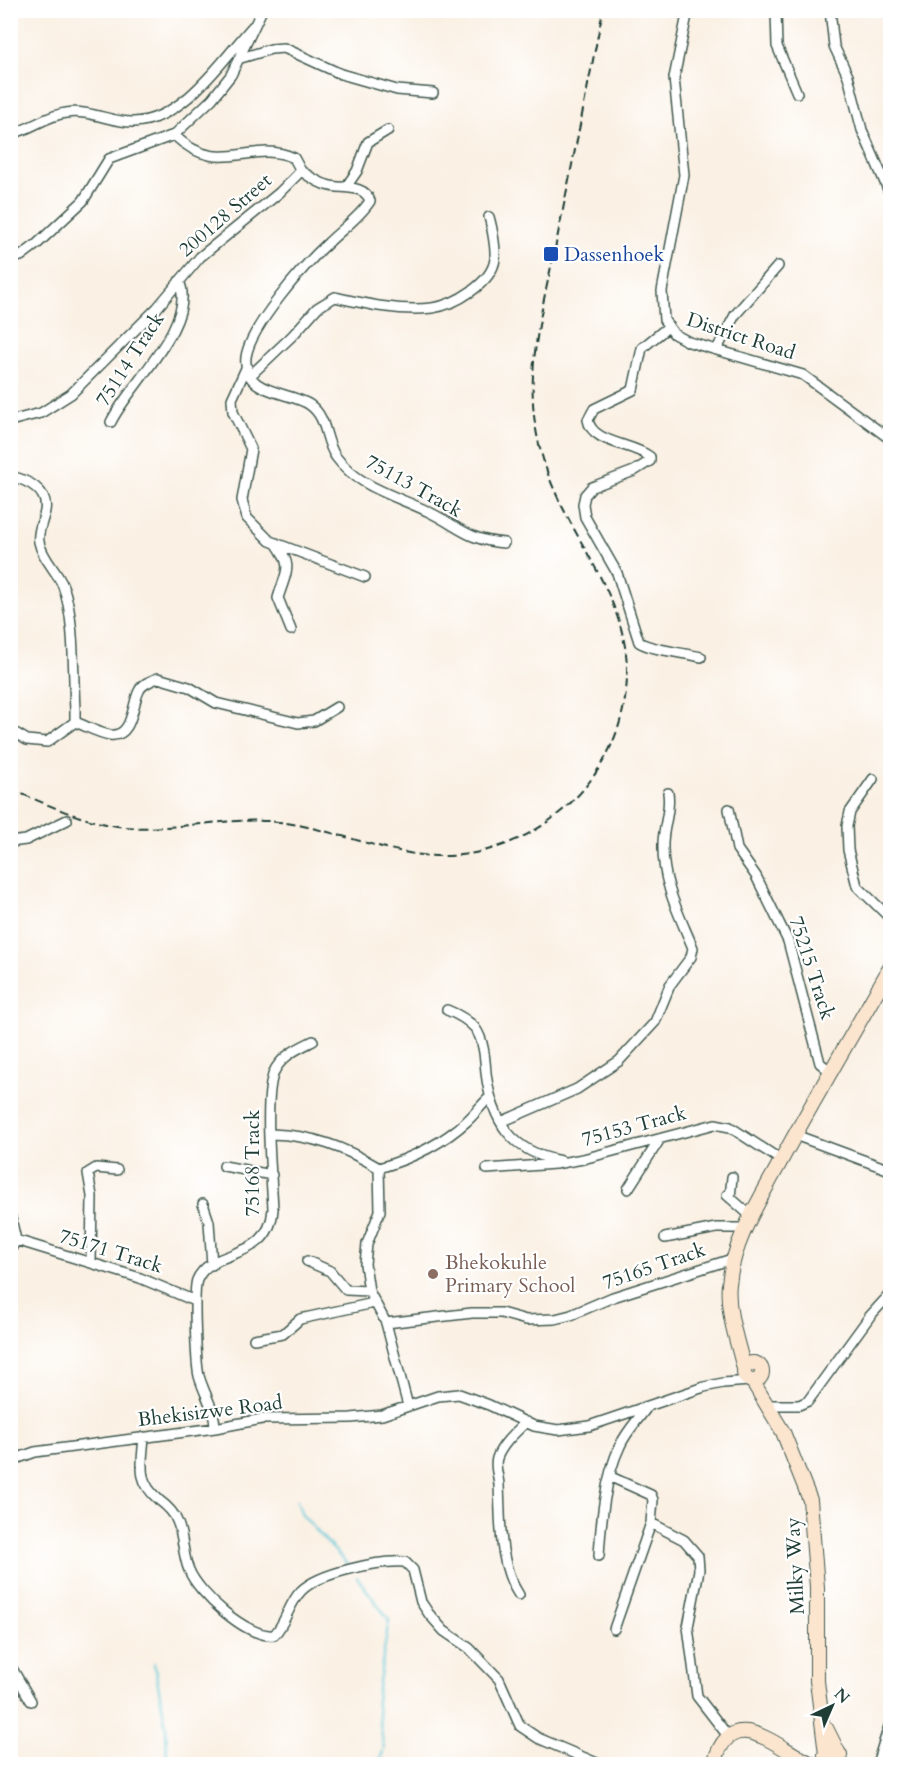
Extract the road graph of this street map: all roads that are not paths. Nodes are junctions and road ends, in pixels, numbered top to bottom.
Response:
1 (262, 10) edge
2 (688, 10) edge
3 (776, 10) edge
4 (830, 10) edge
5 (258, 24) junction
6 (241, 58) junction
7 (433, 93) dead end
8 (797, 93) dead end
9 (388, 130) dead end
10 (10, 134) edge
11 (174, 135) junction
12 (301, 171) junction
13 (346, 187) junction
14 (891, 194) edge
15 (489, 217) dead end
16 (10, 259) edge
17 (778, 266) dead end
18 (179, 281) junction
19 (668, 327) junction
20 (717, 349) junction
21 (249, 371) junction
22 (10, 421) edge
23 (111, 422) dead end
24 (890, 439) edge
25 (10, 476) edge
26 (276, 543) junction
27 (504, 543) dead end
28 (365, 577) dead end
29 (291, 630) dead end
30 (701, 657) dead end
31 (336, 707) dead end
32 (75, 722) junction
33 (10, 730) edge
34 (873, 779) dead end
35 (668, 793) dead end
36 (729, 809) dead end
37 (67, 820) dead end
38 (10, 842) edge
39 (891, 918) edge
40 (891, 968) edge
41 (447, 1010) dead end
42 (313, 1041) dead end
43 (831, 1072) junction
44 (490, 1097) junction
45 (501, 1122) junction
46 (271, 1134) junction
47 (795, 1135) junction
48 (660, 1139) junction
49 (781, 1160) junction
50 (567, 1162) junction
51 (224, 1166) dead end
52 (379, 1168) junction
53 (487, 1169) dead end
54 (117, 1170) dead end
55 (891, 1170) edge
56 (272, 1175) junction
57 (732, 1177) dead end
58 (628, 1189) dead end
59 (203, 1204) dead end
60 (10, 1214) edge
61 (749, 1222) junction
62 (665, 1238) dead end
63 (16, 1240) junction
64 (10, 1251) edge
65 (735, 1258) junction
66 (307, 1261) dead end
67 (91, 1262) junction
68 (212, 1265) junction
69 (369, 1291) junction
70 (891, 1294) edge
71 (195, 1301) junction
72 (374, 1303) junction
73 (386, 1323) junction
74 (254, 1339) dead end
75 (752, 1373) junction
76 (773, 1405) junction
77 (408, 1406) junction
78 (647, 1407) junction
79 (526, 1422) junction
80 (778, 1422) junction
81 (215, 1428) junction
82 (144, 1437) junction
83 (10, 1461) edge
84 (611, 1477) junction
85 (651, 1523) junction
86 (599, 1556) dead end
87 (519, 1595) dead end
88 (614, 1629) dead end
89 (10, 1665) edge
90 (30, 1701) dead end
91 (891, 1724) edge
92 (728, 1736) junction
93 (826, 1760) edge
94 (599, 1764) edge
95 (714, 1764) edge
96 (877, 1764) edge

1 - 5 street
2 - 19 street, District Road
3 - 8 street
4 - 14 street
5 - 6 street
5 - 10 street
6 - 7 street
6 - 11 street
9 - 13 street
11 - 12 street, 200128 Street
11 - 16 street
12 - 13 street
12 - 18 street, 200128 Street
13 - 21 street
15 - 21 street
17 - 20 street
18 - 22 street, 200128 Street
18 - 23 street, 75114 Track
19 - 20 street, District Road
19 - 30 street
20 - 24 street, District Road
21 - 26 street
21 - 27 street, 75113 Track
25 - 32 street
26 - 28 street
26 - 29 street
31 - 32 street
32 - 33 street
34 - 39 street
35 - 45 street
36 - 43 street, 75215 Track
37 - 38 street
40 - 43 street, Milky Way
41 - 44 street
42 - 46 street, 75168 Track
43 - 47 street, Milky Way
44 - 45 street
44 - 52 street
45 - 50 street
46 - 52 street
46 - 56 street, 75168 Track
47 - 49 street, Milky Way
47 - 55 street
48 - 49 street, 75153 Track
48 - 50 street, 75153 Track
48 - 58 street
49 - 61 street, Milky Way
50 - 53 street, 75153 Track
51 - 56 street
52 - 69 street
54 - 67 street
56 - 68 street, 75168 Track
57 - 61 street
59 - 68 street
60 - 63 street
61 - 62 street
61 - 65 street, Milky Way
63 - 64 street
63 - 67 street, 75171 Track
65 - 73 street, 75165 Track
65 - 75 street, Milky Way
66 - 69 street
67 - 71 street, 75171 Track
68 - 71 street
69 - 72 street
70 - 76 street
71 - 81 street
72 - 73 street
72 - 74 street
73 - 77 street
75 - 76 street, Milky Way
75 - 78 street, Bhekisizwe Road
75 - 80 street, Milky Way
76 - 80 street, Milky Way
77 - 79 street, Bhekisizwe Road
77 - 81 street, Bhekisizwe Road
78 - 79 street, Bhekisizwe Road
78 - 84 street
79 - 87 street
80 - 93 street, Milky Way
81 - 82 street, Bhekisizwe Road
82 - 83 street, Bhekisizwe Road
82 - 94 street
84 - 85 street
84 - 86 street
85 - 88 street
85 - 92 street
89 - 90 street
91 - 96 street
92 - 93 street
92 - 95 street

